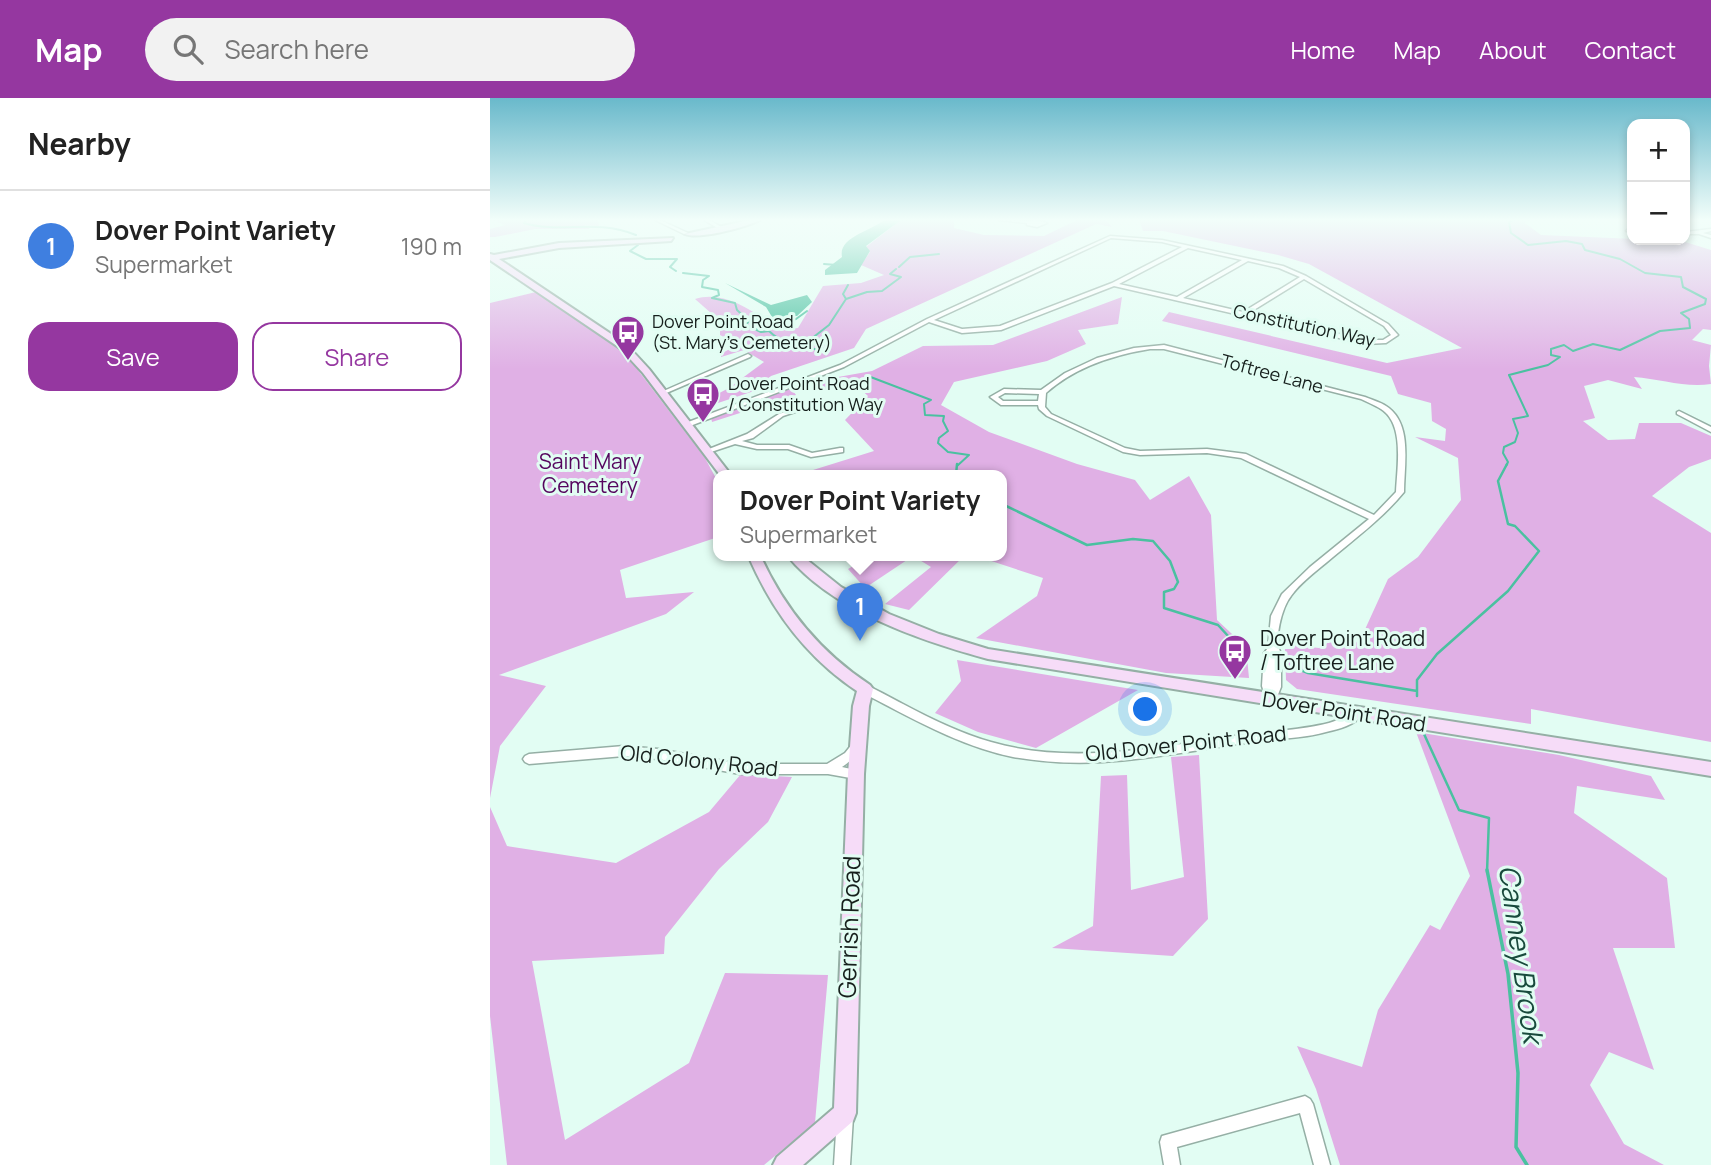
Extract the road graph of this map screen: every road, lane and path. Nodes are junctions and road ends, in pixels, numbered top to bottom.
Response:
1 (509, 270) edge
2 (1037, 270) edge
3 (1142, 270) edge
4 (1229, 270) edge
5 (1287, 270) edge
6 (1304, 277) junction
7 (1114, 284) junction
8 (1178, 299) junction
9 (1244, 314) junction
10 (929, 320) junction
11 (748, 356) dead end
12 (1042, 392) junction
13 (662, 393) junction
14 (1040, 403) junction
15 (805, 407) dead end
16 (1679, 413) dead end
17 (687, 424) junction
18 (1711, 430) edge
19 (736, 442) junction
20 (840, 450) dead end
21 (708, 451) junction
22 (722, 470) edge
23 (1374, 518) junction
24 (756, 561) edge
25 (800, 561) edge
26 (865, 689) junction
27 (1270, 699) junction
28 (1358, 714) junction
29 (858, 745) junction
30 (528, 759) dead end
31 (828, 769) junction
32 (1711, 769) edge
33 (856, 774) junction
34 (845, 1113) junction
35 (786, 1165) edge
36 (842, 1165) edge
37 (1172, 1165) edge
38 (1322, 1165) edge

1 - 13 main road
2 - 10 street, Constitution Way
3 - 7 street
4 - 8 street
5 - 6 street, Constitution Way
6 - 9 street
6 - 9 street, Constitution Way
7 - 8 street, Constitution Way
7 - 10 street
8 - 9 street, Constitution Way
10 - 17 street, Constitution Way
11 - 13 street
12 - 14 street
12 - 14 street
12 - 23 street, Toftree Lane
13 - 17 main road
14 - 23 street
15 - 19 street
16 - 18 street
17 - 21 main road
19 - 20 street
19 - 21 street
21 - 22 main road
23 - 27 street, Toftree Lane
24 - 26 main road, Old Dover Point Road
25 - 27 main road, Dover Point Road
26 - 28 street, Old Dover Point Road
26 - 29 main road, Gerrish Road
27 - 28 main road, Dover Point Road
28 - 32 main road, Dover Point Road
29 - 31 street
29 - 33 main road, Gerrish Road
30 - 31 street, Old Colony Road
31 - 33 street, Old Colony Road
33 - 34 main road, Gerrish Road
34 - 35 main road
34 - 36 street, Gerrish Road
37 - 38 street

